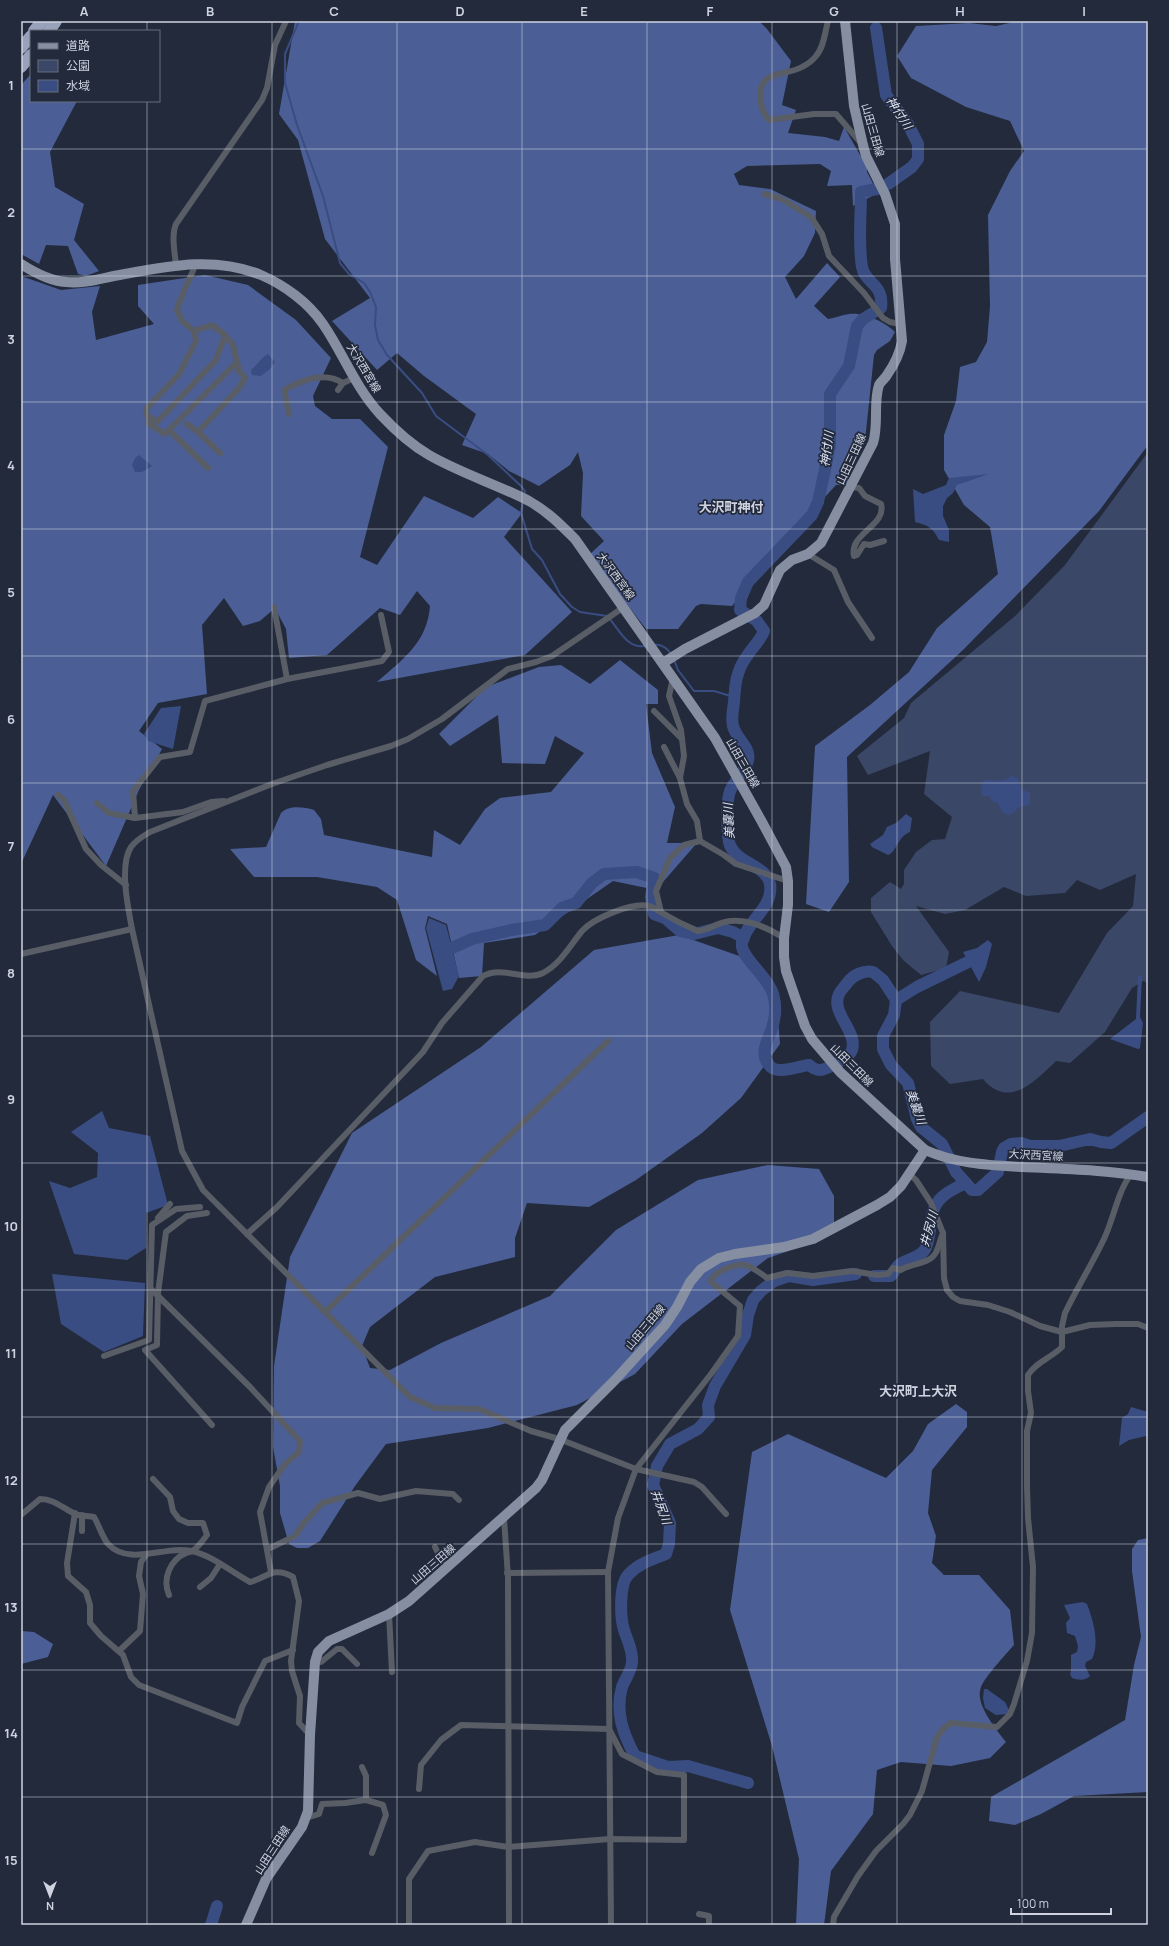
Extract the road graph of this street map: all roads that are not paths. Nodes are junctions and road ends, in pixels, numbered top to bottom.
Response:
1 (42, 21) edge
2 (56, 21) edge
3 (286, 21) edge
4 (828, 21) edge
5 (845, 21) edge
6 (35, 30) edge
7 (50, 30) edge
8 (30, 37) edge
9 (21, 48) edge
10 (30, 56) edge
11 (21, 67) edge
12 (863, 145) junction
13 (764, 194) dead end
14 (196, 263) junction
15 (21, 264) edge
16 (176, 266) junction
17 (900, 324) junction
18 (194, 331) junction
19 (225, 335) junction
20 (236, 363) junction
21 (354, 378) junction
22 (343, 383) junction
23 (338, 390) dead end
24 (288, 414) dead end
25 (147, 416) junction
26 (187, 424) dead end
27 (169, 430) junction
28 (198, 432) junction
29 (220, 453) dead end
30 (208, 468) dead end
31 (852, 487) junction
32 (884, 541) dead end
33 (808, 554) junction
34 (274, 607) dead end
35 (624, 607) junction
36 (381, 615) dead end
37 (872, 638) dead end
38 (670, 659) junction
39 (673, 678) junction
40 (287, 679) junction
41 (654, 711) dead end
42 (682, 739) junction
43 (664, 747) dead end
44 (680, 778) junction
45 (58, 795) dead end
46 (229, 801) junction
47 (97, 803) dead end
48 (135, 818) junction
49 (700, 841) junction
50 (788, 881) junction
51 (126, 885) junction
52 (661, 912) junction
53 (132, 929) junction
54 (784, 938) junction
55 (21, 954) edge
56 (608, 1042) dead end
57 (924, 1150) junction
58 (1131, 1174) junction
59 (910, 1175) junction
60 (1148, 1177) edge
61 (170, 1204) dead end
62 (200, 1207) dead end
63 (207, 1213) dead end
64 (152, 1225) junction
65 (943, 1233) junction
66 (247, 1234) junction
67 (151, 1288) junction
68 (158, 1293) junction
69 (325, 1312) junction
70 (1148, 1328) edge
71 (1062, 1332) junction
72 (104, 1356) dead end
73 (212, 1425) dead end
74 (559, 1439) junction
75 (636, 1469) junction
76 (153, 1479) dead end
77 (459, 1500) dead end
78 (78, 1514) junction
79 (726, 1514) dead end
80 (21, 1516) edge
81 (504, 1518) junction
82 (82, 1531) dead end
83 (435, 1547) dead end
84 (268, 1549) junction
85 (192, 1551) junction
86 (146, 1555) junction
87 (220, 1564) junction
88 (446, 1569) junction
89 (271, 1572) junction
90 (608, 1572) junction
91 (507, 1573) junction
92 (200, 1587) dead end
93 (169, 1595) dead end
94 (389, 1614) junction
95 (293, 1650) junction
96 (119, 1651) junction
97 (315, 1662) junction
98 (357, 1664) dead end
99 (392, 1672) dead end
100 (508, 1727) junction
101 (609, 1729) junction
102 (310, 1735) junction
103 (362, 1767) dead end
104 (419, 1789) dead end
105 (366, 1800) junction
106 (306, 1818) junction
107 (610, 1838) junction
108 (508, 1847) junction
109 (372, 1853) dead end
110 (699, 1914) dead end
111 (246, 1925) edge
112 (409, 1925) edge
113 (509, 1925) edge
114 (611, 1925) edge
115 (709, 1925) edge
116 (833, 1925) edge

1 - 6 highway
2 - 7 highway
3 - 16 street
4 - 12 street
5 - 12 main road, 山田三田線
8 - 9 highway
10 - 11 highway
12 - 17 main road, 山田三田線
13 - 17 street
14 - 16 main road, 大沢西宮線
14 - 18 street
14 - 21 main road, 大沢西宮線
15 - 16 main road, 大沢西宮線
17 - 31 main road, 山田三田線
18 - 19 street
18 - 25 street
19 - 20 street
19 - 25 street
20 - 27 street
20 - 28 street
21 - 22 street
21 - 35 main road, 大沢西宮線
22 - 23 street
22 - 24 street
25 - 27 street
26 - 28 street
27 - 30 street
28 - 29 street
31 - 32 street
31 - 33 main road, 山田三田線
33 - 37 street
33 - 38 main road, 山田三田線
34 - 40 street
35 - 38 main road, 大沢西宮線
35 - 46 street
36 - 40 street
38 - 39 main road, 山田三田線
39 - 42 street
39 - 50 main road, 山田三田線
40 - 48 street
41 - 42 street
42 - 44 street
43 - 44 street
44 - 49 street
45 - 51 street
46 - 48 street
46 - 51 street
47 - 48 street
49 - 50 street
49 - 52 street
50 - 54 main road, 山田三田線
51 - 53 street
52 - 54 street
52 - 66 street
53 - 55 street
53 - 66 street
54 - 57 main road, 山田三田線
56 - 69 street
57 - 58 main road, 大沢西宮線
57 - 59 main road, 山田三田線
58 - 60 main road, 大沢西宮線
58 - 71 street
59 - 65 street
59 - 74 main road, 山田三田線
61 - 64 street
62 - 64 street
63 - 68 street
64 - 67 street
65 - 71 street
65 - 75 street
66 - 69 street
67 - 68 street
67 - 72 street
68 - 73 street
68 - 84 street
69 - 74 street
70 - 71 street
71 - 116 street
74 - 75 street
74 - 81 main road, 山田三田線
75 - 79 street
75 - 90 street
76 - 85 street
77 - 84 street
78 - 80 street
78 - 82 street
78 - 86 street
78 - 96 street
81 - 88 main road, 山田三田線
81 - 91 street
83 - 88 street
84 - 89 street
85 - 86 street
85 - 87 street
85 - 93 street
86 - 96 street
87 - 89 street
87 - 92 street
88 - 94 main road, 山田三田線
89 - 95 street
90 - 91 street
90 - 101 street
91 - 100 street
94 - 97 main road, 山田三田線
94 - 99 street
95 - 96 street
95 - 102 street
97 - 98 street
97 - 102 main road, 山田三田線
100 - 101 street
100 - 104 street
100 - 108 street
101 - 107 street
101 - 107 street
102 - 106 main road, 山田三田線
103 - 105 street
105 - 106 street
105 - 109 street
106 - 111 main road, 山田三田線
107 - 108 street
107 - 114 street
108 - 112 street
108 - 113 street
110 - 115 street

